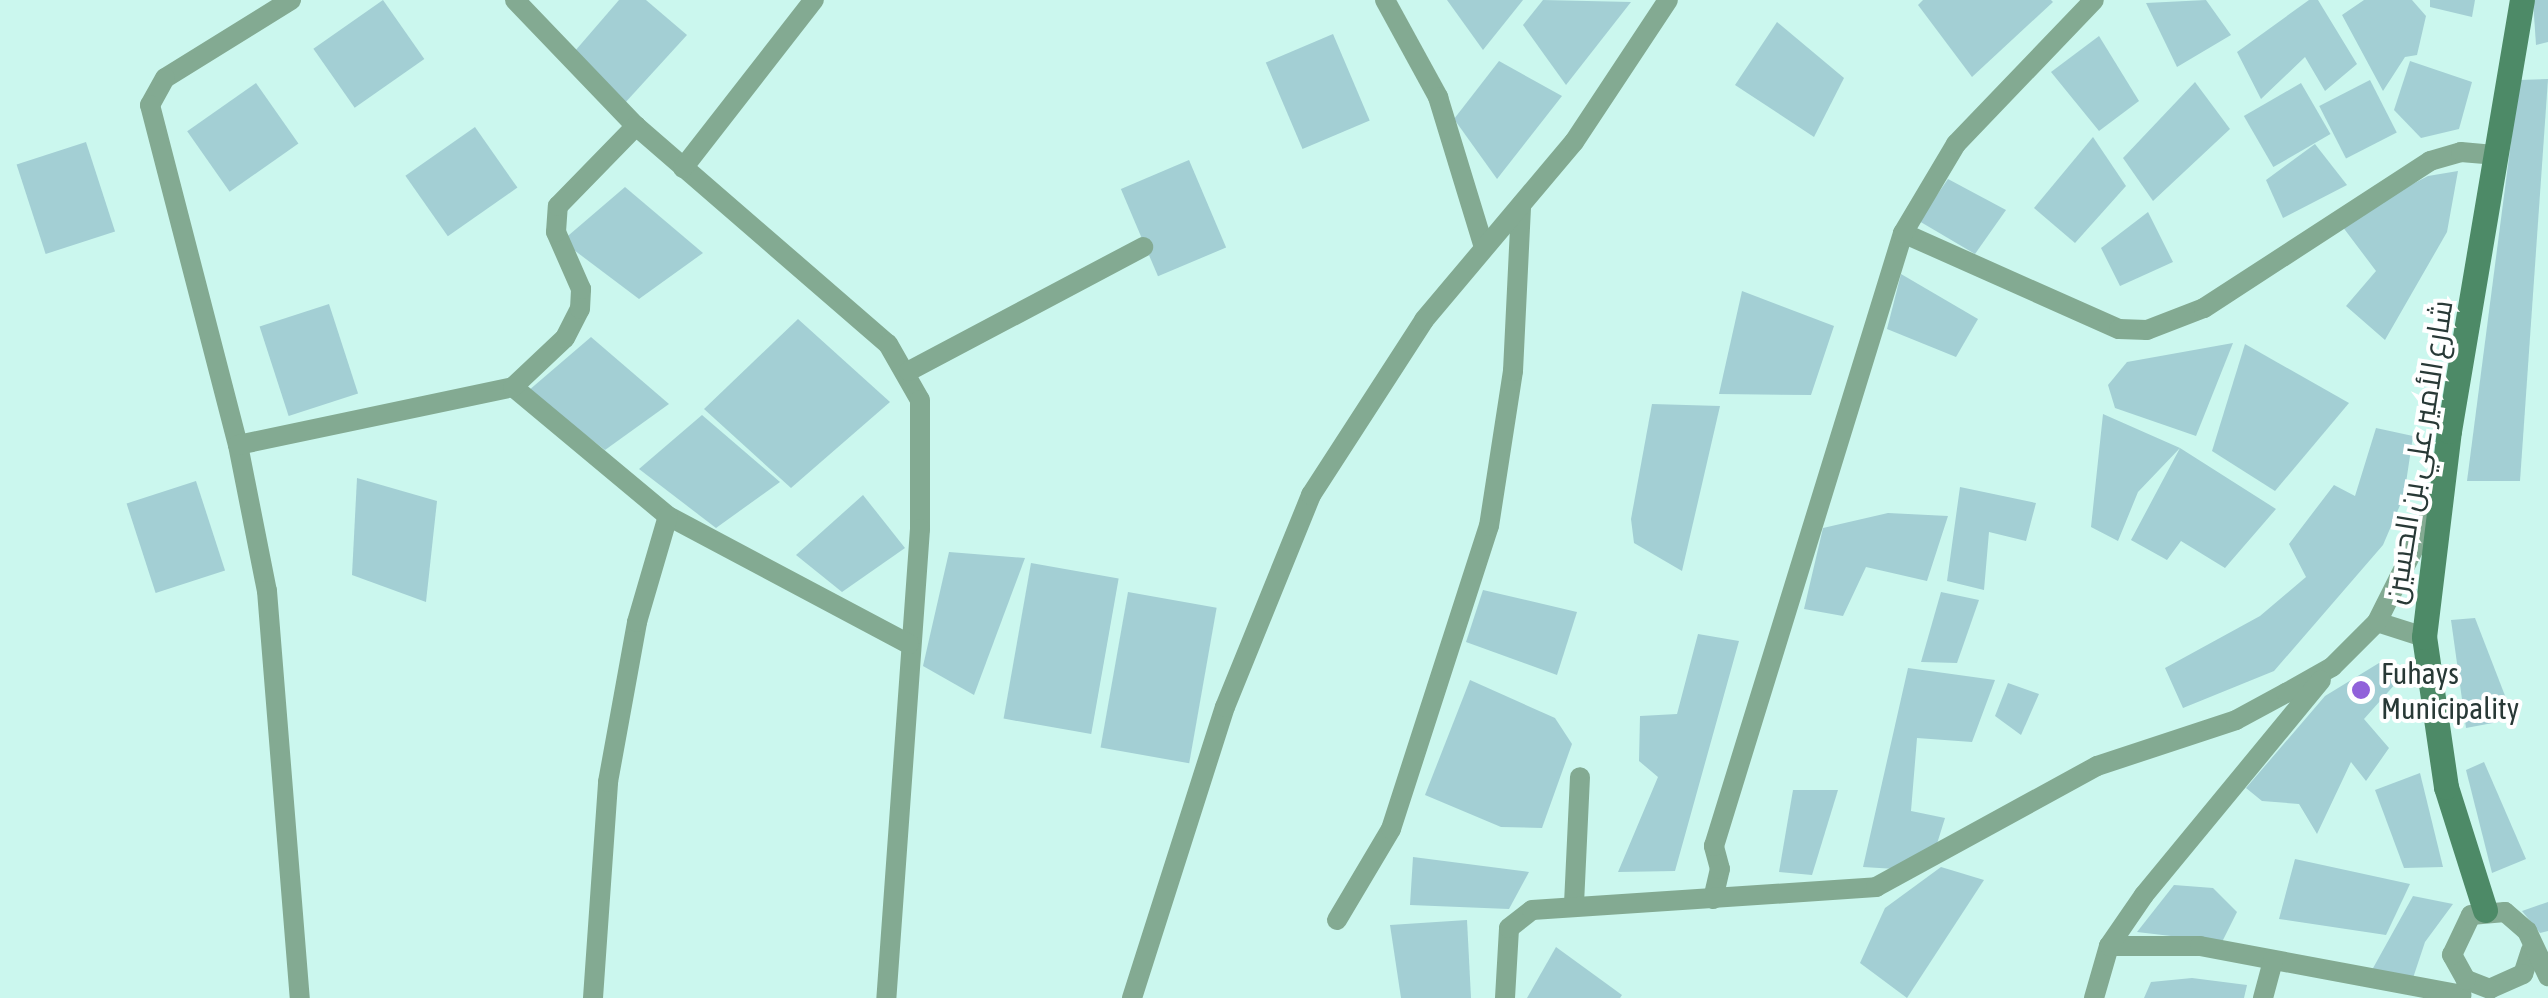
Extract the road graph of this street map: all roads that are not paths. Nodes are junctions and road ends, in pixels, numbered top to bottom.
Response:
1 (290, 0) edge
2 (515, 0) edge
3 (814, 0) edge
4 (1385, 0) edge
5 (1668, 0) edge
6 (2094, 0) edge
7 (2522, 0) edge
8 (636, 126) junction
9 (2497, 155) junction
10 (684, 168) junction
11 (1521, 204) junction
12 (1903, 234) junction
13 (1483, 244) junction
14 (1143, 246) dead end
15 (909, 371) junction
16 (512, 387) junction
17 (238, 444) junction
18 (2443, 490) junction
19 (668, 516) junction
20 (2377, 622) junction
21 (2424, 637) junction
22 (909, 644) junction
23 (2332, 667) junction
24 (1580, 776) dead end
25 (1713, 899) junction
26 (1574, 904) junction
27 (2486, 910) junction
28 (1337, 920) dead end
29 (2536, 942) edge
30 (2109, 946) junction
31 (2273, 960) junction
32 (2548, 976) edge
33 (2462, 991) edge
34 (300, 998) edge
35 (593, 998) edge
36 (886, 998) edge
37 (1132, 998) edge
38 (1505, 998) edge
39 (2094, 998) edge
40 (2263, 998) edge

1 - 17 street
2 - 8 street
3 - 10 street
4 - 13 street
5 - 11 street
6 - 12 street
7 - 9 street, شارع الأمير علي بن الحسين
8 - 10 street
8 - 16 street
9 - 12 street
9 - 18 street, شارع الأمير علي بن الحسين
10 - 15 street
11 - 13 street
11 - 28 street
12 - 25 street
13 - 37 street
14 - 15 street
15 - 22 street
16 - 17 street
16 - 19 street
17 - 34 street
18 - 20 street
18 - 21 street, شارع الأمير علي بن الحسين
19 - 22 street
19 - 35 street
20 - 21 street
20 - 23 street
21 - 27 street, شارع الأمير علي بن الحسين
22 - 36 street
23 - 25 street
23 - 30 street
24 - 26 street
25 - 26 street
26 - 38 street
27 - 29 street
27 - 33 street
29 - 32 street
29 - 33 street
30 - 31 street
30 - 39 street
31 - 33 street
31 - 40 street

